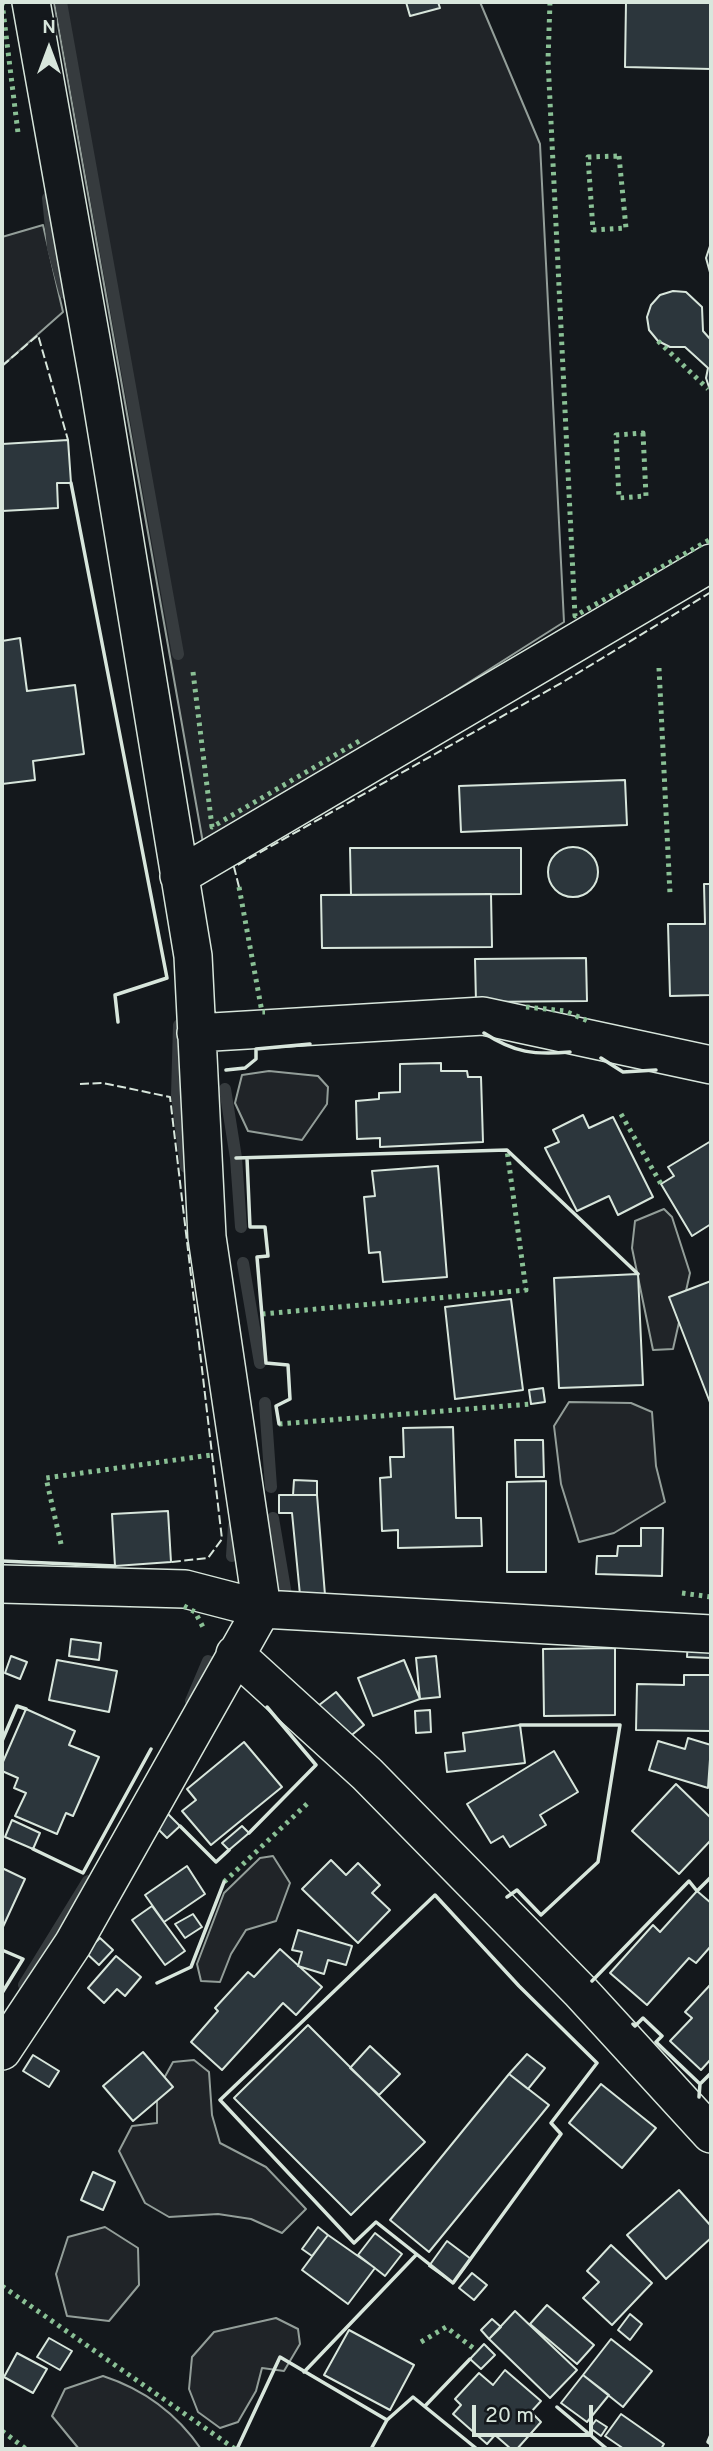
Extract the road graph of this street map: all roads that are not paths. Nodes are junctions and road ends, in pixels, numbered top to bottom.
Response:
1 (31, 2) edge
2 (711, 563) edge
3 (179, 876) junction
4 (196, 1033) junction
5 (711, 1065) edge
6 (2, 1584) edge
7 (262, 1609) junction
8 (711, 1634) edge
9 (235, 1654) junction
10 (2, 2051) edge
11 (711, 2134) edge

1 - 3 street
2 - 3 street
3 - 4 street
4 - 5 street
4 - 7 street
6 - 7 street
7 - 8 street
7 - 9 street
9 - 10 street
9 - 11 street

